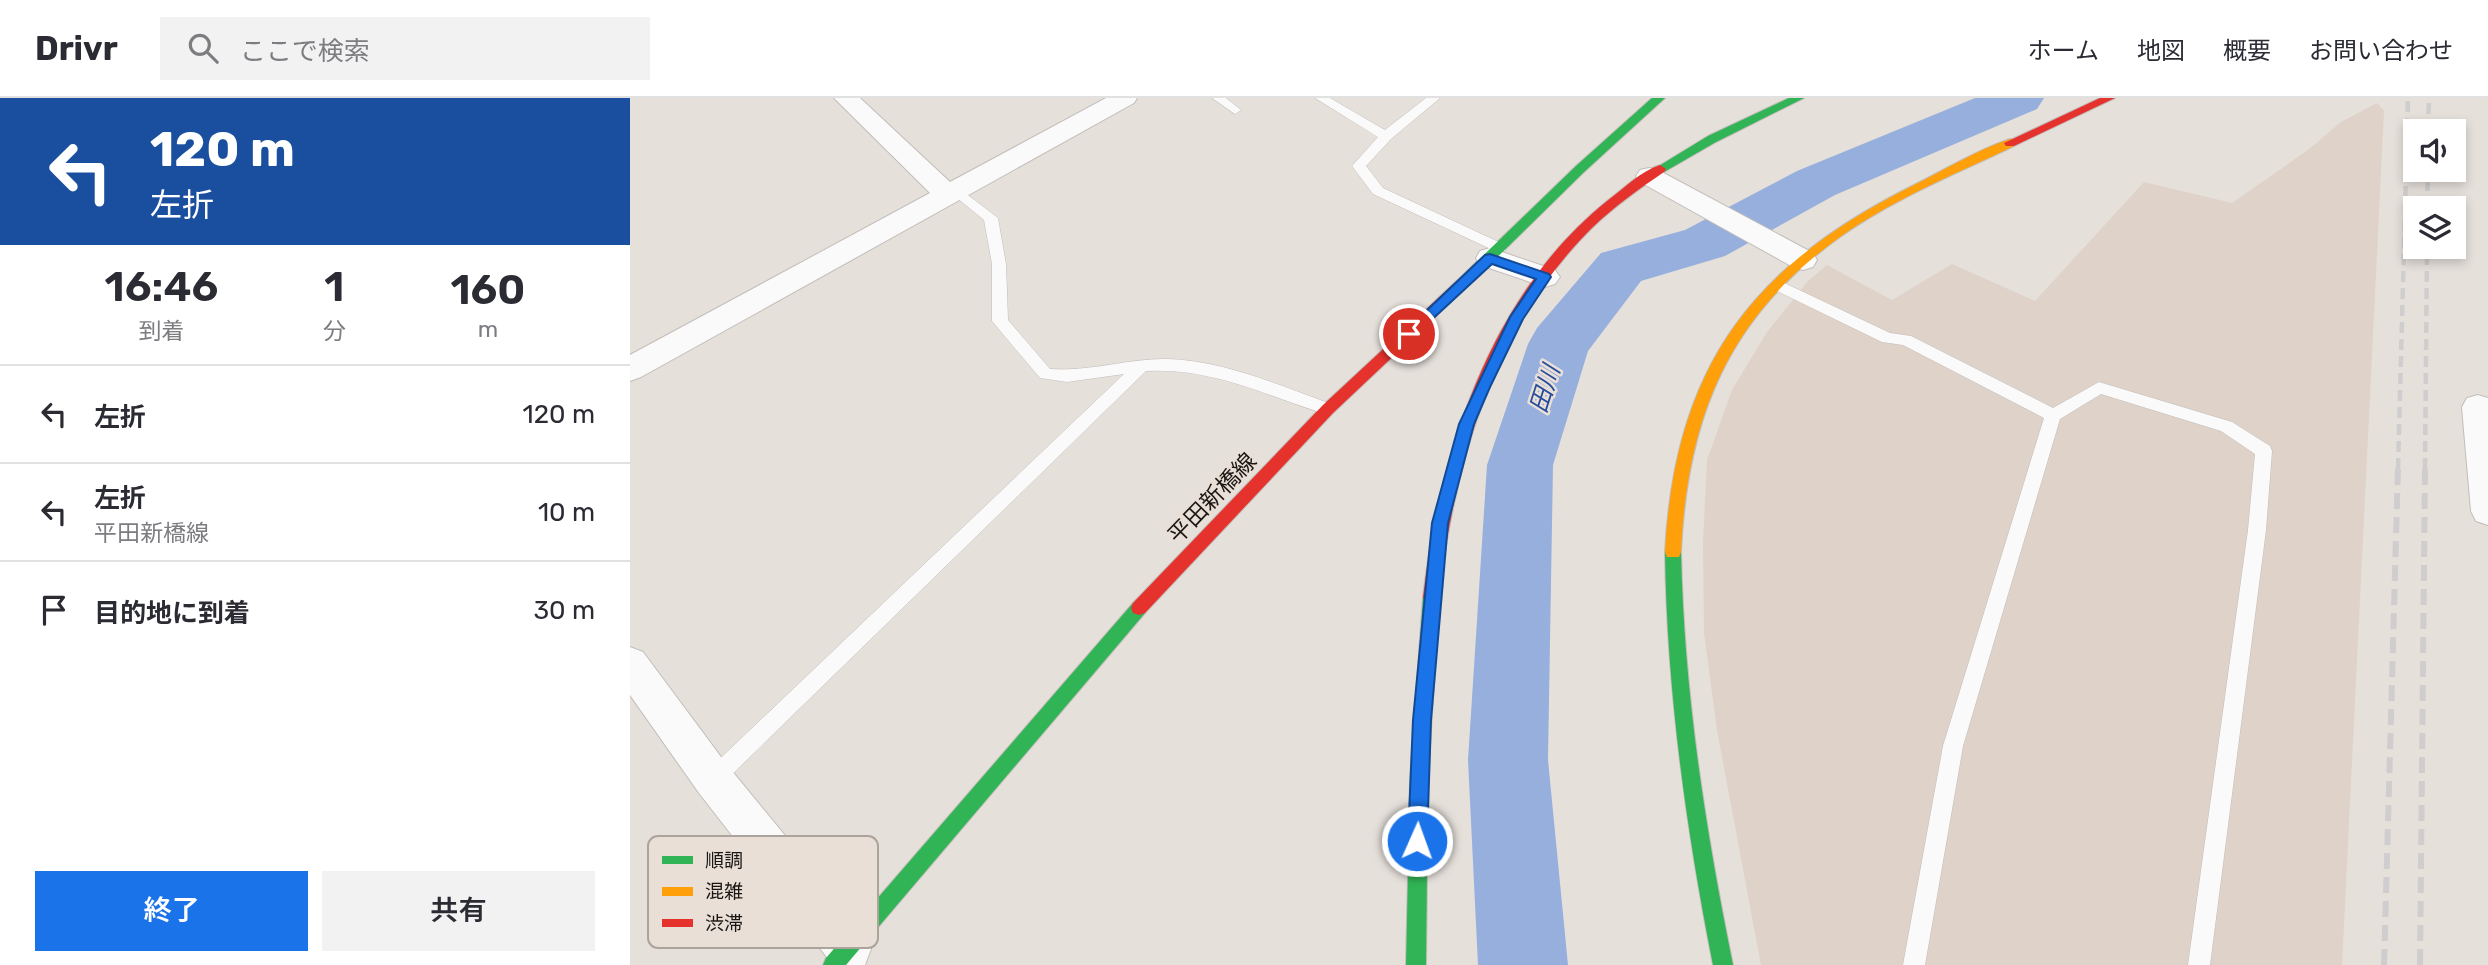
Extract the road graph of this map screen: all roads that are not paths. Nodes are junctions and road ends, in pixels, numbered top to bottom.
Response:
1 (846, 98) edge
2 (1125, 98) edge
3 (1218, 98) edge
4 (1321, 98) edge
5 (1434, 98) edge
6 (1659, 98) edge
7 (1798, 98) edge
8 (2109, 98) edge
9 (1235, 110) dead end
10 (1386, 136) junction
11 (1653, 179) junction
12 (952, 192) junction
13 (1495, 253) junction
14 (1797, 256) junction
15 (1545, 277) junction
16 (1778, 285) junction
17 (1142, 366) junction
18 (630, 369) edge
19 (1328, 409) junction
20 (2488, 412) edge
21 (2053, 415) junction
22 (2488, 510) edge
23 (630, 664) edge
24 (713, 779) junction
25 (754, 836) edge
26 (878, 913) edge
27 (1416, 965) edge
28 (1723, 965) edge
29 (1914, 965) edge
30 (2199, 965) edge

1 - 12 street
2 - 12 street
3 - 9 lane
4 - 10 lane
5 - 10 lane
6 - 13 street, 平田新橋線
7 - 11 street
8 - 14 street
10 - 13 lane
11 - 14 street
11 - 15 street
12 - 17 lane
12 - 18 street
13 - 15 street
13 - 19 street, 平田新橋線
14 - 16 street
15 - 27 street
16 - 21 lane
16 - 28 street
17 - 19 lane
17 - 24 lane
19 - 26 street, 平田新橋線
20 - 22 street
21 - 29 lane
21 - 30 lane
23 - 24 street
24 - 25 street

